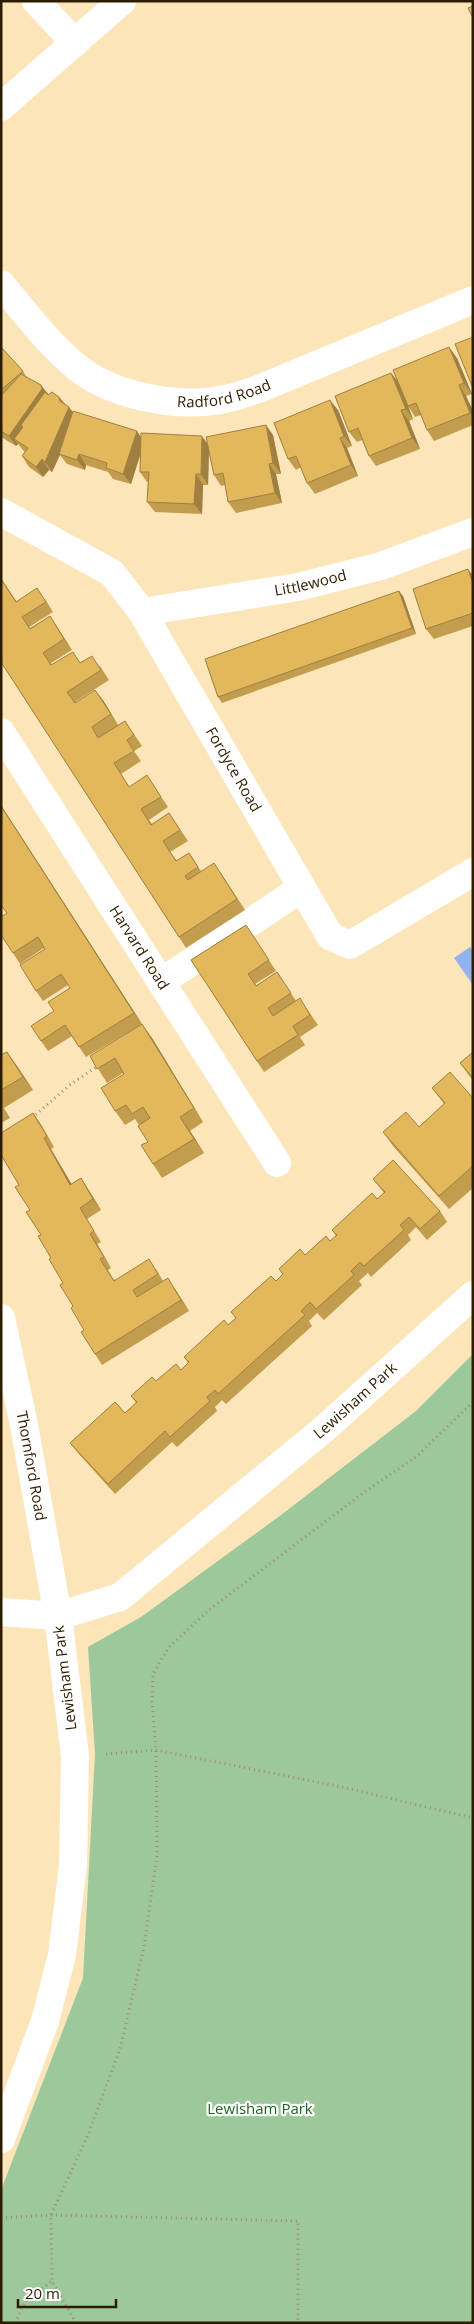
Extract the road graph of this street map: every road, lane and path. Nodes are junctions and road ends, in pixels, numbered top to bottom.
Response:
1 (36, 1) edge
2 (122, 1) edge
3 (74, 43) junction
4 (1, 106) edge
5 (1, 284) edge
6 (473, 300) edge
7 (1, 512) edge
8 (473, 532) edge
9 (142, 612) junction
10 (1, 732) edge
11 (473, 872) edge
12 (302, 888) junction
13 (161, 982) junction
14 (102, 1064) edge
15 (26, 1123) edge
16 (277, 1164) dead end
17 (473, 1295) edge
18 (1, 1318) edge
19 (473, 1402) edge
20 (1, 1612) edge
21 (58, 1616) junction
22 (156, 1750) junction
23 (75, 1756) junction
24 (473, 1818) edge
25 (1, 2139) edge
26 (51, 2215) junction
27 (1, 2218) edge
28 (52, 2281) junction
29 (15, 2323) edge
30 (76, 2323) edge
31 (298, 2323) edge

1 - 3 street
2 - 3 street
3 - 4 street
5 - 6 street, Radford Road
7 - 9 street, Fordyce Road
8 - 9 street, Littlewood
9 - 12 street, Fordyce Road
10 - 13 street, Harvard Road
11 - 12 street, Fordyce Road
12 - 13 street
13 - 16 street, Harvard Road
14 - 15 path
17 - 21 street, Lewisham Park
18 - 21 street, Thornford Road
19 - 22 path
20 - 21 street
21 - 23 street, Lewisham Park
22 - 23 path
22 - 24 path
22 - 26 path
23 - 25 street, Lewisham Park
26 - 27 path
26 - 28 path
26 - 31 path
28 - 29 path
28 - 30 path

